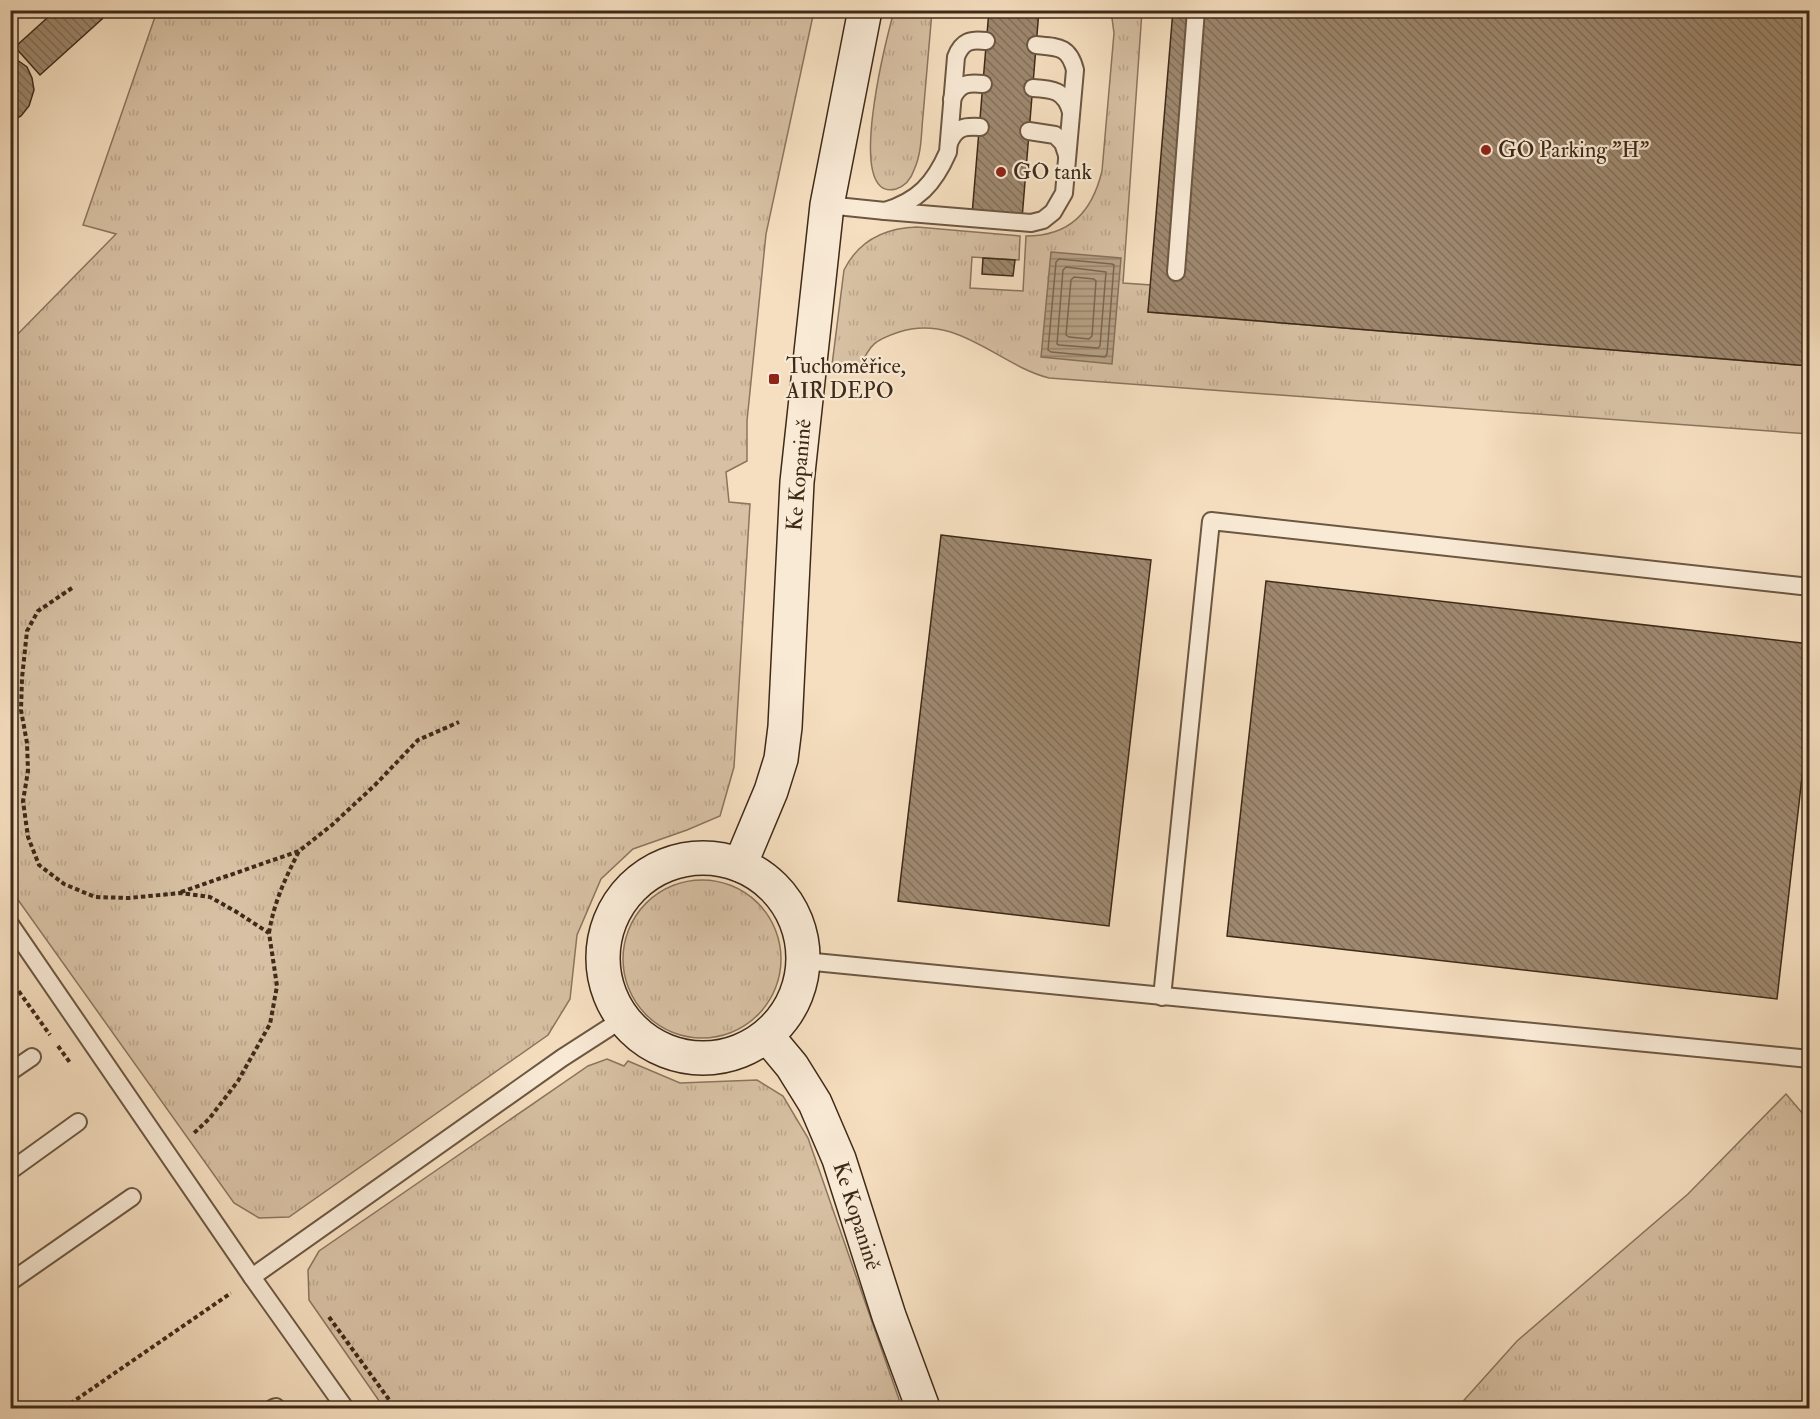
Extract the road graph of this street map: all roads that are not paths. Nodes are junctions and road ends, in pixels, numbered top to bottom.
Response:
1 (865, 10) edge
2 (1196, 10) edge
3 (986, 41) dead end
4 (1036, 45) dead end
5 (983, 84) dead end
6 (1033, 88) dead end
7 (952, 99) junction
8 (1071, 113) junction
9 (980, 127) dead end
10 (1029, 131) dead end
11 (949, 143) junction
12 (1067, 156) junction
13 (827, 206) junction
14 (885, 211) junction
15 (1176, 272) dead end
16 (1809, 587) edge
17 (740, 865) junction
18 (10, 924) edge
19 (804, 961) junction
20 (1162, 997) junction
21 (624, 1018) junction
22 (767, 1036) junction
23 (32, 1057) dead end
24 (1809, 1059) edge
25 (10, 1072) edge
26 (78, 1122) dead end
27 (10, 1171) edge
28 (132, 1197) dead end
29 (252, 1277) junction
30 (10, 1282) edge
31 (345, 1408) edge
32 (923, 1408) edge

1 - 13 street, Ke Kopanině
2 - 15 lane
3 - 7 lane
4 - 8 lane
5 - 7 lane
6 - 8 lane
7 - 11 lane
8 - 12 lane
9 - 11 lane
10 - 12 lane
11 - 14 lane
12 - 14 lane
13 - 14 lane
13 - 17 street, Ke Kopanině
16 - 20 lane
17 - 19 street
17 - 21 street
18 - 29 lane
19 - 20 lane
19 - 22 street
20 - 24 lane
21 - 22 street
21 - 29 lane
22 - 32 street, Ke Kopanině
23 - 25 lane
26 - 27 lane
28 - 30 lane
29 - 31 lane

